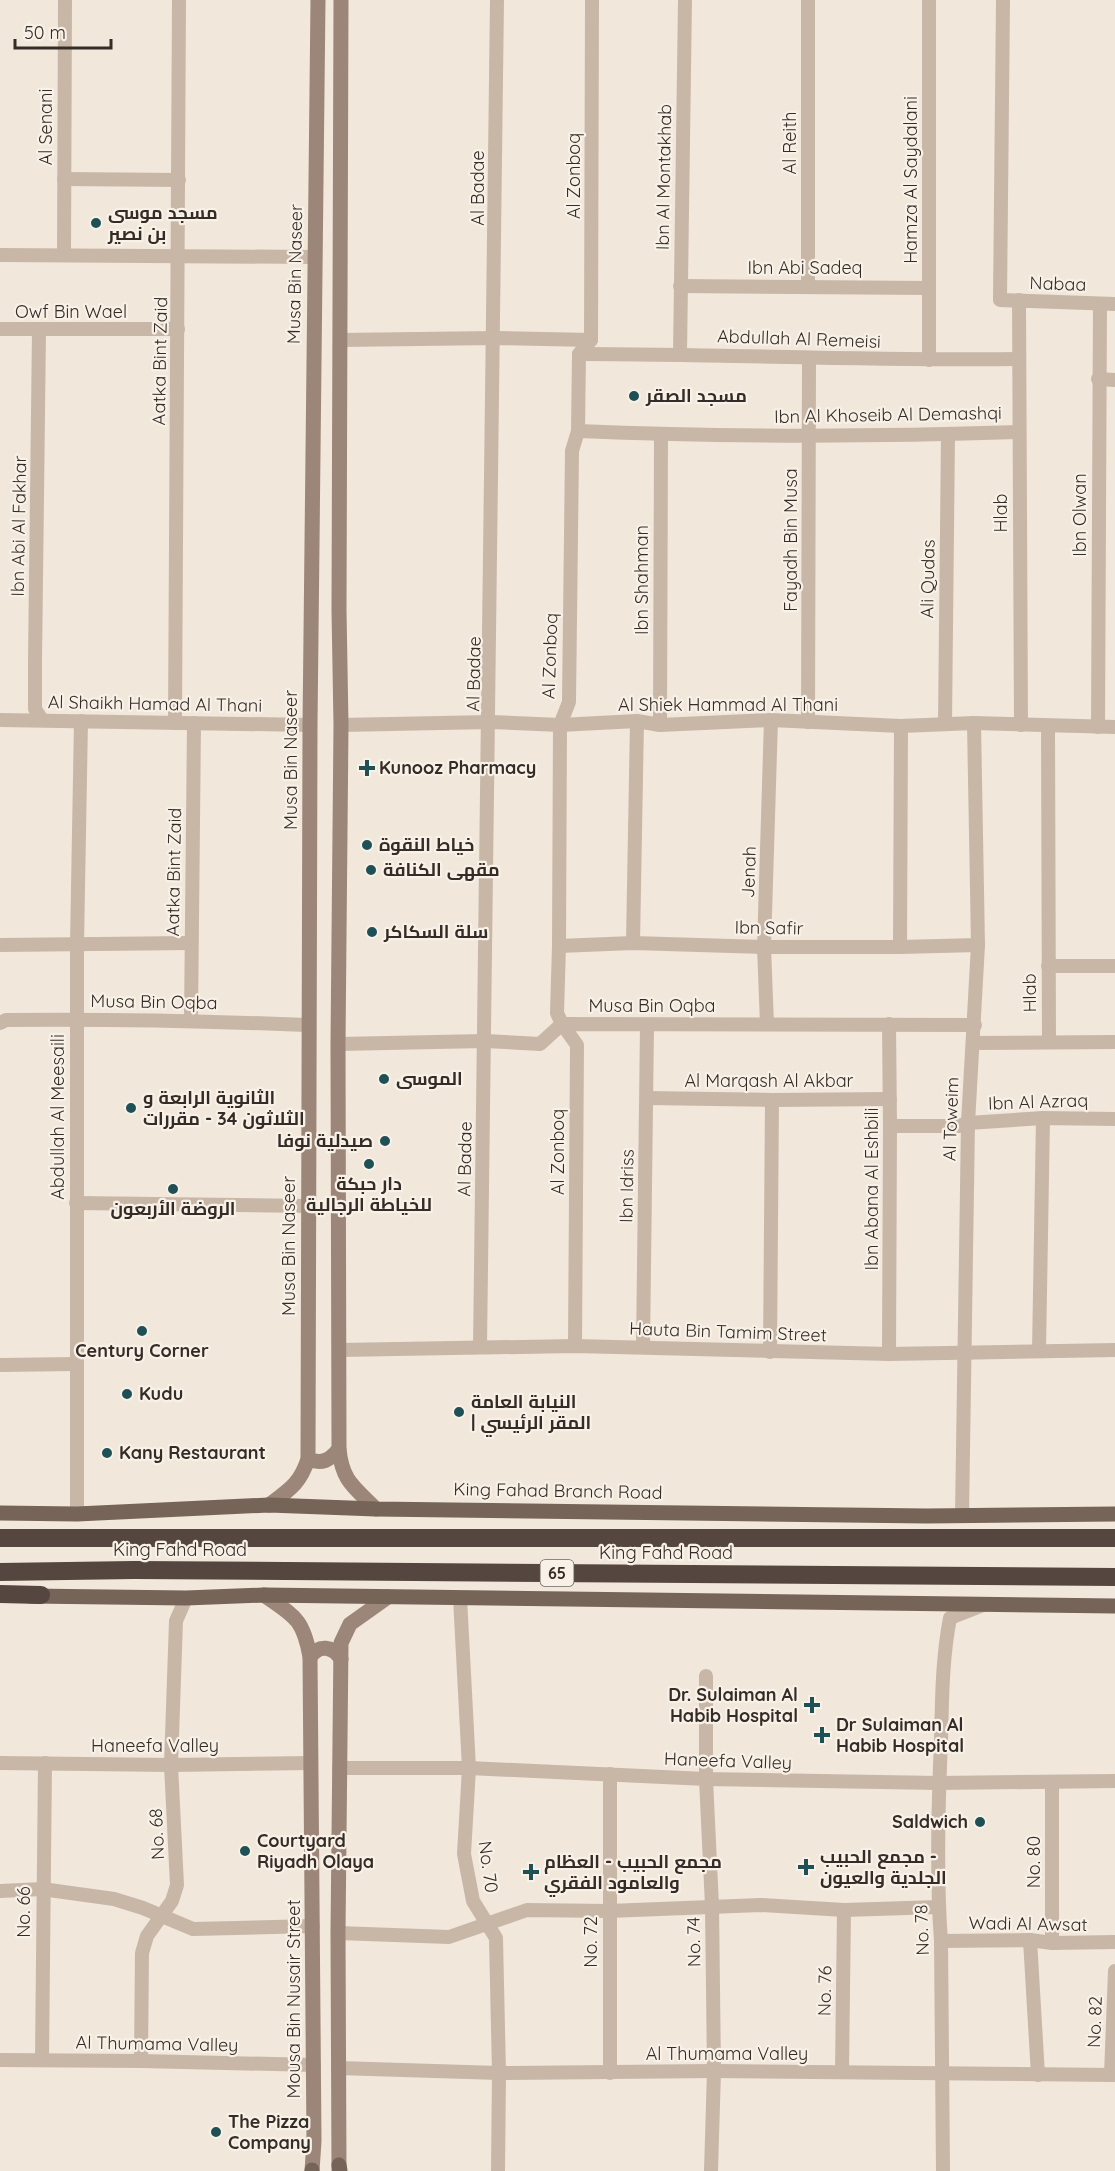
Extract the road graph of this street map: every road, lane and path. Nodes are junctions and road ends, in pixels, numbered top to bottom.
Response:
1 (66, 0) edge
2 (179, 0) edge
3 (318, 0) edge
4 (341, 0) edge
5 (497, 0) edge
6 (592, 0) edge
7 (685, 0) edge
8 (808, 0) edge
9 (929, 0) edge
10 (1003, 0) edge
11 (64, 179) junction
12 (179, 180) junction
13 (0, 255) edge
14 (64, 255) junction
15 (179, 256) junction
16 (315, 257) junction
17 (808, 285) junction
18 (680, 286) junction
19 (929, 288) junction
20 (1019, 300) junction
21 (1100, 304) junction
22 (1115, 304) edge
23 (178, 329) junction
24 (0, 330) edge
25 (39, 330) junction
26 (496, 338) junction
27 (340, 340) junction
28 (591, 340) junction
29 (579, 354) junction
30 (680, 354) junction
31 (809, 358) junction
32 (1018, 359) junction
33 (928, 360) junction
34 (1098, 379) junction
35 (1115, 380) edge
36 (578, 431) junction
37 (1019, 432) junction
38 (661, 435) junction
39 (809, 435) junction
40 (948, 435) junction
41 (339, 599) junction
42 (312, 601) junction
43 (0, 720) edge
44 (42, 720) junction
45 (771, 720) junction
46 (81, 721) junction
47 (637, 721) junction
48 (491, 722) junction
49 (808, 722) junction
50 (175, 723) junction
51 (194, 723) junction
52 (974, 723) junction
53 (945, 724) junction
54 (1021, 724) junction
55 (341, 725) junction
56 (560, 725) junction
57 (660, 725) junction
58 (310, 726) junction
59 (901, 726) junction
60 (1048, 726) junction
61 (1098, 727) junction
62 (1115, 727) edge
63 (311, 824) junction
64 (338, 825) junction
65 (191, 943) junction
66 (633, 943) junction
67 (77, 944) junction
68 (0, 945) edge
69 (978, 945) junction
70 (559, 946) junction
71 (764, 947) junction
72 (900, 947) junction
73 (1048, 966) junction
74 (1115, 966) edge
75 (77, 1019) junction
76 (191, 1020) junction
77 (0, 1023) edge
78 (562, 1024) junction
79 (767, 1024) junction
80 (889, 1024) junction
81 (307, 1025) junction
82 (647, 1025) junction
83 (975, 1025) junction
84 (485, 1041) junction
85 (1049, 1042) junction
86 (1115, 1042) edge
87 (973, 1043) junction
88 (338, 1044) junction
89 (647, 1098) junction
90 (890, 1099) junction
91 (772, 1100) junction
92 (1043, 1118) junction
93 (1115, 1119) edge
94 (968, 1123) junction
95 (890, 1125) junction
96 (76, 1203) junction
97 (308, 1206) junction
98 (575, 1346) junction
99 (480, 1347) junction
100 (643, 1347) junction
101 (340, 1350) junction
102 (1115, 1350) edge
103 (1039, 1351) junction
104 (770, 1352) junction
105 (966, 1352) junction
106 (889, 1354) junction
107 (76, 1364) junction
108 (0, 1365) edge
109 (339, 1449) junction
110 (308, 1459) junction
111 (269, 1505) junction
112 (376, 1509) junction
113 (0, 1513) edge
114 (77, 1514) junction
115 (1115, 1514) edge
116 (962, 1516) junction
117 (0, 1538) edge
118 (1115, 1538) edge
119 (0, 1572) edge
120 (1115, 1577) edge
121 (41, 1595) joint
122 (264, 1595) junction
123 (0, 1596) edge
124 (388, 1597) junction
125 (186, 1598) junction
126 (460, 1598) junction
127 (986, 1604) junction
128 (1115, 1606) edge
129 (310, 1657) junction
130 (340, 1659) junction
131 (706, 1676) dead end
132 (0, 1763) edge
133 (45, 1763) junction
134 (311, 1764) junction
135 (171, 1765) junction
136 (339, 1768) junction
137 (469, 1768) junction
138 (610, 1774) junction
139 (706, 1779) junction
140 (1115, 1781) edge
141 (1052, 1782) junction
142 (939, 1783) junction
143 (42, 1888) junction
144 (0, 1891) edge
145 (712, 1906) junction
146 (939, 1907) junction
147 (844, 1910) junction
148 (609, 1911) junction
149 (161, 1916) junction
150 (487, 1923) junction
151 (313, 1926) junction
152 (338, 1933) junction
153 (1030, 1940) junction
154 (941, 1941) junction
155 (1115, 1942) edge
156 (1052, 1943) junction
157 (1115, 1971) edge
158 (0, 2060) edge
159 (42, 2060) junction
160 (141, 2061) junction
161 (314, 2065) junction
162 (338, 2068) junction
163 (714, 2071) junction
164 (842, 2072) junction
165 (499, 2073) junction
166 (610, 2073) junction
167 (943, 2073) junction
168 (1038, 2075) junction
169 (1113, 2075) edge
170 (339, 2169) edge
171 (312, 2171) edge
172 (498, 2171) edge
173 (711, 2171) edge
174 (943, 2171) edge

1 - 11 street, Al Senani
2 - 12 street, Aatka Bint Zaid
3 - 16 street, Musa Bin Naseer
4 - 27 street
5 - 26 street, Al Badae
6 - 28 street, Al Zonboq
7 - 18 street, Ibn Al Montakhab
8 - 17 street, Al Reith
9 - 19 street, Hamza Al Saydalani
10 - 20 street, Nabaa
11 - 12 street
11 - 14 street, Al Senani
12 - 15 street, Aatka Bint Zaid
13 - 14 street
14 - 15 street
15 - 16 street
15 - 23 street, Aatka Bint Zaid
16 - 42 street, Musa Bin Naseer
17 - 18 street, Ibn Abi Sadeq
17 - 19 street, Ibn Abi Sadeq
18 - 30 street, Ibn Al Montakhab
19 - 33 street, Hamza Al Saydalani
20 - 21 street, Nabaa
20 - 32 street, Hlab
21 - 22 street, Nabaa
21 - 34 street, Ibn Olwan
23 - 25 street, Owf Bin Wael
23 - 50 street, Aatka Bint Zaid
24 - 25 street, Owf Bin Wael
25 - 44 street, Ibn Abi Al Fakhar
26 - 27 street
26 - 28 street
26 - 48 street, Al Badae
27 - 41 street
28 - 29 street
29 - 30 street, Abdullah Al Remeisi
29 - 36 street, Al Zonboq
30 - 31 street, Abdullah Al Remeisi
31 - 33 street, Abdullah Al Remeisi
31 - 39 street, Fayadh Bin Musa
32 - 33 street, Abdullah Al Remeisi
32 - 37 street, Hlab
34 - 35 street
34 - 61 street, Ibn Olwan
36 - 38 street, Ibn Al Khoseib Al Demashqi
36 - 56 street, Al Zonboq
37 - 40 street, Ibn Al Khoseib Al Demashqi
37 - 54 street, Hlab
38 - 39 street, Ibn Al Khoseib Al Demashqi
38 - 57 street, Ibn Shahman
39 - 40 street, Ibn Al Khoseib Al Demashqi
39 - 49 street, Fayadh Bin Musa
40 - 53 street, Ali Qudas
41 - 42 street
41 - 55 street
42 - 58 street, Musa Bin Naseer
43 - 44 street, Al Shaikh Hamad Al Thani
44 - 46 street, Al Shaikh Hamad Al Thani
45 - 49 street, Al Shiek Hammad Al Thani
45 - 57 street, Al Shiek Hammad Al Thani
45 - 71 street, Jenah
46 - 50 street, Al Shaikh Hamad Al Thani
46 - 67 street, Abdullah Al Meesaili
47 - 56 street, Al Shiek Hammad Al Thani
47 - 57 street, Al Shiek Hammad Al Thani
47 - 66 street
48 - 55 street, Al Shiek Hammad Al Thani
48 - 56 street, Al Shiek Hammad Al Thani
48 - 84 street, Al Badae
49 - 59 street, Al Shiek Hammad Al Thani
50 - 51 street, Al Shaikh Hamad Al Thani
51 - 58 street, Al Shaikh Hamad Al Thani
51 - 65 street, Aatka Bint Zaid
52 - 53 street, Al Shiek Hammad Al Thani
52 - 54 street, Al Shiek Hammad Al Thani
52 - 69 street, Al Toweim
53 - 59 street, Al Shiek Hammad Al Thani
54 - 60 street, Al Shiek Hammad Al Thani
55 - 64 street
56 - 70 street, Al Zonboq
58 - 63 street, Musa Bin Naseer
59 - 72 street
60 - 61 street, Al Shiek Hammad Al Thani
60 - 73 street, Hlab
61 - 62 street, Al Shiek Hammad Al Thani
63 - 64 street
63 - 81 street, Musa Bin Naseer
64 - 88 street
65 - 67 street
65 - 76 street, Aatka Bint Zaid
66 - 70 street, Ibn Safir
66 - 71 street, Ibn Safir
67 - 68 street
67 - 75 street, Abdullah Al Meesaili
69 - 72 street, Ibn Safir
69 - 83 street, Al Toweim
70 - 78 street, Al Zonboq
71 - 72 street, Ibn Safir
71 - 79 street, Jenah
73 - 74 street
73 - 85 street, Hlab
75 - 76 street, Musa Bin Oqba
75 - 77 street, Musa Bin Oqba
75 - 96 street, Abdullah Al Meesaili
76 - 81 street, Musa Bin Oqba
78 - 82 street, Musa Bin Oqba
78 - 84 street
78 - 98 street, Al Zonboq
79 - 80 street, Musa Bin Oqba
79 - 82 street, Musa Bin Oqba
80 - 83 street, Musa Bin Oqba
80 - 90 street, Ibn Abana Al Eshbili
81 - 97 street, Musa Bin Naseer
82 - 89 street, Ibn Idriss
83 - 87 street, Al Toweim
84 - 88 street
84 - 99 street, Al Badae
85 - 86 street
85 - 87 street
87 - 94 street, Al Toweim
88 - 101 street
89 - 91 street, Al Marqash Al Akbar
89 - 100 street, Ibn Idriss
90 - 91 street, Al Marqash Al Akbar
90 - 95 street, Ibn Abana Al Eshbili
91 - 104 street
92 - 93 street, Ibn Al Azraq
92 - 94 street, Ibn Al Azraq
92 - 103 street
94 - 95 street, Ibn Al Azraq
94 - 105 street, Al Toweim
95 - 106 street, Ibn Abana Al Eshbili
96 - 97 street
96 - 107 street, Abdullah Al Meesaili
97 - 110 street, Musa Bin Naseer
98 - 99 street, Hauta Bin Tamim Street
98 - 100 street, Hauta Bin Tamim Street
99 - 101 street, Hauta Bin Tamim Street
100 - 104 street, Hauta Bin Tamim Street
101 - 109 street
102 - 103 street, Hauta Bin Tamim Street
103 - 105 street, Hauta Bin Tamim Street
104 - 106 street, Hauta Bin Tamim Street
105 - 106 street, Hauta Bin Tamim Street
105 - 116 street, Al Toweim
107 - 108 street
107 - 114 street, Abdullah Al Meesaili
109 - 110 street
109 - 112 street
110 - 111 street, Musa Bin Naseer
111 - 112 main road, King Fahad Branch Road
111 - 114 main road, King Fahad Branch Road
112 - 116 main road, King Fahad Branch Road
113 - 114 main road, King Fahad Branch Road
115 - 116 main road, King Fahad Branch Road
117 - 118 highway, King Fahd Road / 65
119 - 120 highway, King Fahd Road / 65
121 - 123 highway
121 - 125 main road
122 - 124 main road
122 - 125 main road
122 - 129 street, Mousa Bin Nusair Street
124 - 126 main road
124 - 130 street
125 - 135 street, No. 68
126 - 127 main road
126 - 137 street, No. 70
127 - 128 main road
127 - 142 street, No. 78
129 - 130 street
129 - 134 street, Mousa Bin Nusair Street
130 - 136 street
131 - 139 street, No. 74
132 - 133 street, Haneefa Valley
133 - 135 street, Haneefa Valley
133 - 143 street, No. 66
134 - 135 street, Haneefa Valley
134 - 151 street, Mousa Bin Nusair Street
135 - 149 street, No. 68
136 - 137 street, Haneefa Valley
136 - 152 street
137 - 138 street, Haneefa Valley
137 - 150 street, No. 70
138 - 139 street, Haneefa Valley
138 - 148 street, No. 72
139 - 142 street, Haneefa Valley
139 - 145 street, No. 74
140 - 141 street, Haneefa Valley
141 - 142 street, Haneefa Valley
141 - 156 street, No. 80
142 - 146 street, No. 78
143 - 144 street
143 - 149 street
143 - 159 street, No. 66
145 - 147 street
145 - 148 street
145 - 163 street, No. 74
146 - 147 street
146 - 154 street, No. 78
147 - 164 street, No. 76
148 - 150 street
148 - 166 street, No. 72
149 - 151 street
149 - 160 street, No. 68
150 - 152 street
150 - 165 street, No. 70
151 - 161 street, Mousa Bin Nusair Street
152 - 162 street
153 - 154 street, Wadi Al Awsat
153 - 156 street, Wadi Al Awsat
153 - 168 street
154 - 167 street, No. 78
155 - 156 street, Wadi Al Awsat
157 - 169 street, No. 82
158 - 159 street, Al Thumama Valley
159 - 160 street, Al Thumama Valley
160 - 161 street, Al Thumama Valley
161 - 171 street, Mousa Bin Nusair Street
162 - 165 street, Al Thumama Valley
162 - 170 street
163 - 164 street, Al Thumama Valley
163 - 166 street, Al Thumama Valley
163 - 173 street, No. 74
164 - 167 street, Al Thumama Valley
165 - 166 street, Al Thumama Valley
165 - 172 street, No. 70
167 - 168 street, Al Thumama Valley
167 - 174 street, No. 78
168 - 169 street, Al Thumama Valley

